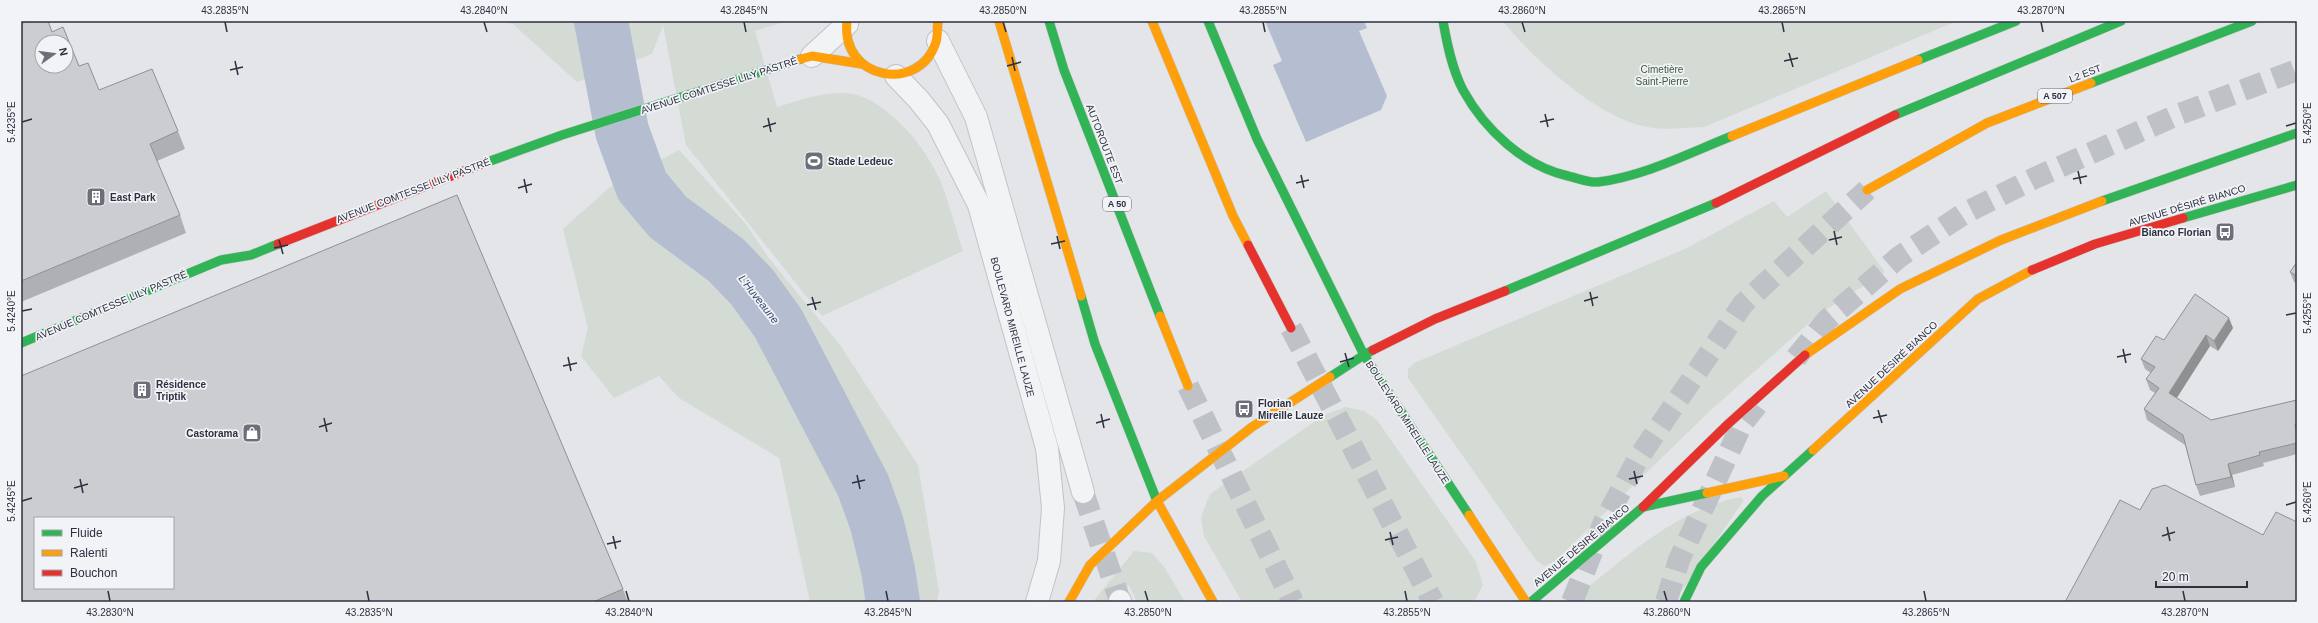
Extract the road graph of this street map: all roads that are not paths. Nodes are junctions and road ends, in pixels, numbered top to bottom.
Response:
1 (998, 21) edge
2 (1049, 21) edge
3 (1152, 21) edge
4 (1208, 21) edge
5 (1443, 21) edge
6 (2016, 21) edge
7 (2121, 21) edge
8 (2252, 21) edge
9 (847, 22) edge
10 (938, 31) edge
11 (812, 56) junction
12 (862, 64) junction
13 (896, 76) junction
14 (2297, 133) edge
15 (2297, 186) edge
16 (1867, 190) tunnel mouth
17 (1291, 328) tunnel mouth
18 (21, 343) edge
19 (1364, 355) junction
20 (1188, 386) tunnel mouth
21 (1787, 476) junction
22 (1083, 492) tunnel mouth
23 (1157, 502) junction
24 (1643, 507) junction
25 (1037, 602) edge
26 (1069, 602) edge
27 (1213, 602) edge
28 (1526, 602) edge
29 (1531, 602) edge
30 (1684, 602) edge

1 - 23 main road
2 - 20 main road, AUTOROUTE EST / A 50
3 - 17 main road
4 - 19 main road
5 - 6 main road
7 - 19 main road
8 - 16 main road, L2 EST / A 507
9 - 11 street, AVENUE COMTESSE LILY PASTRÉ
9 - 12 main road
10 - 13 main road
10 - 22 street, BOULEVARD MIREILLE LAUZE
11 - 12 main road, AVENUE COMTESSE LILY PASTRÉ
11 - 18 main road, AVENUE COMTESSE LILY PASTRÉ
12 - 13 main road
13 - 25 street, BOULEVARD MIREILLE LAUZE
14 - 24 main road
15 - 21 main road, AVENUE DÉSIRÉ BIANCO
19 - 23 main road, BOULEVARD MIREILLE LAUZE
19 - 28 main road, BOULEVARD MIREILLE LAUZE
21 - 24 main road, AVENUE DÉSIRÉ BIANCO
21 - 30 main road
23 - 26 main road, BOULEVARD MIREILLE LAUZE
23 - 27 main road
24 - 29 main road, AVENUE DÉSIRÉ BIANCO

